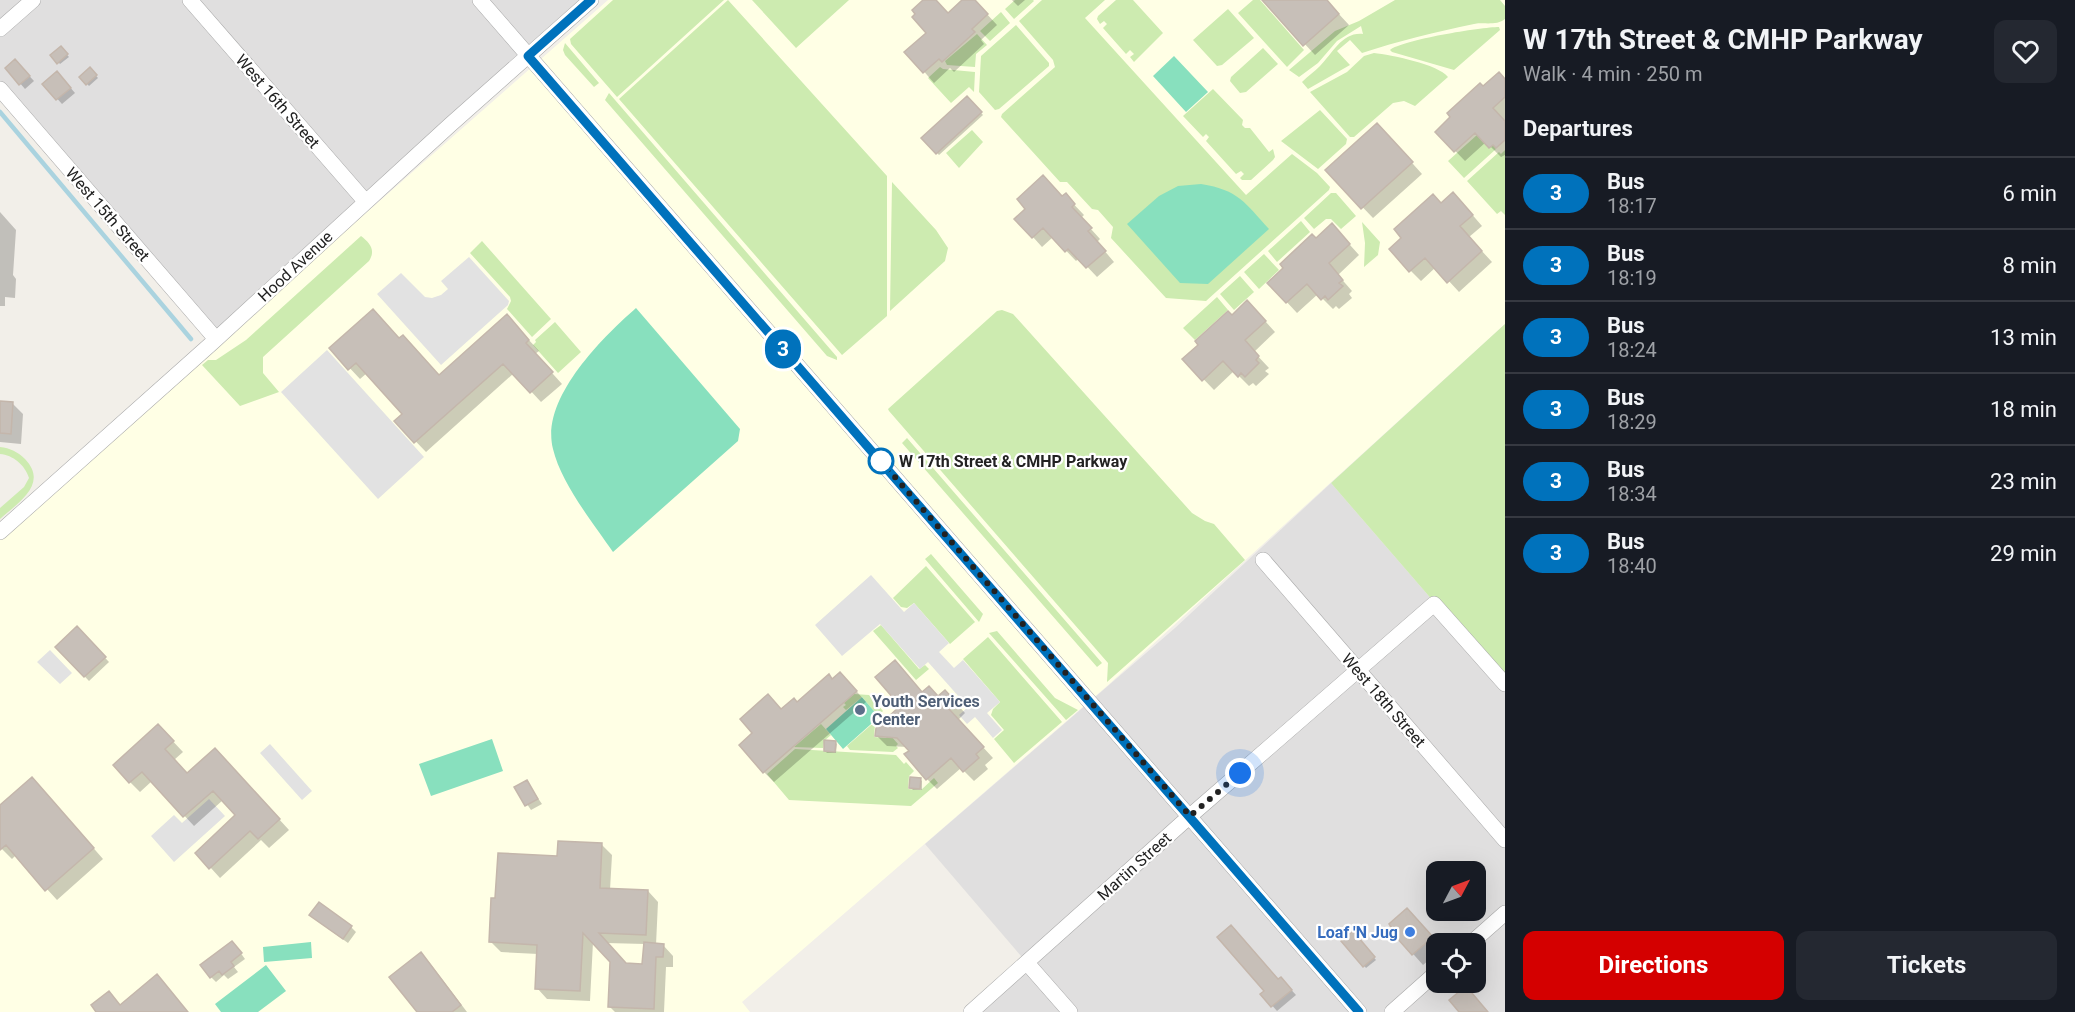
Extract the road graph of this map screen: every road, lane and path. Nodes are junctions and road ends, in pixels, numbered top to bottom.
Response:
1 (33, 0) edge
2 (190, 0) edge
3 (480, 0) edge
4 (591, 0) edge
5 (0, 29) edge
6 (528, 56) junction
7 (0, 89) edge
8 (365, 201) junction
9 (216, 339) junction
10 (0, 532) edge
11 (1263, 560) dead end
12 (1358, 670) junction
13 (1505, 684) edge
14 (1190, 816) junction
15 (1505, 840) edge
16 (1505, 913) edge
17 (1482, 933) edge
18 (1028, 963) junction
19 (1426, 982) edge
20 (971, 1012) edge
21 (1070, 1012) edge
22 (1359, 1012) edge
23 (1392, 1012) edge

1 - 5 street
2 - 8 street, West 16th Street
3 - 6 street
4 - 6 street, Hood Avenue
6 - 8 street, Hood Avenue
6 - 14 street
7 - 9 street, West 15th Street
8 - 9 street, Hood Avenue
9 - 10 street, Hood Avenue
11 - 12 street, West 18th Street
12 - 13 street, Martin Street
12 - 14 street, Martin Street
12 - 15 street, West 18th Street
14 - 18 street, Martin Street
14 - 22 street
16 - 17 street
18 - 20 street, Martin Street
18 - 21 street
19 - 23 street

